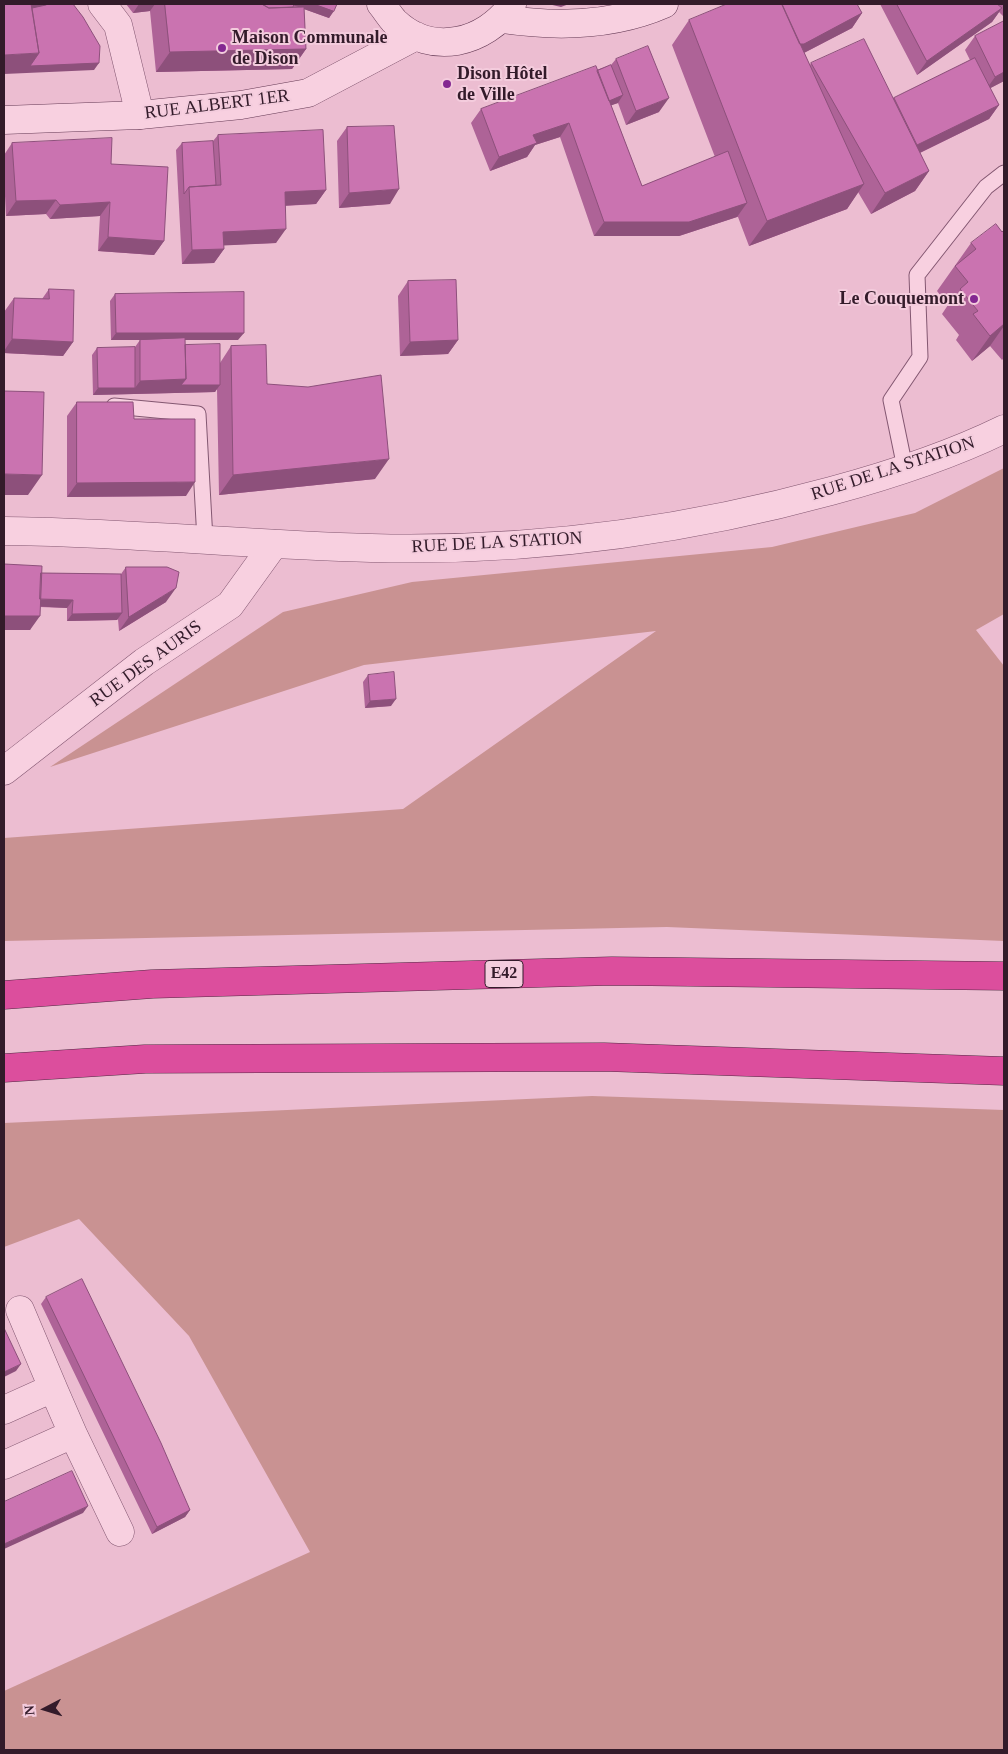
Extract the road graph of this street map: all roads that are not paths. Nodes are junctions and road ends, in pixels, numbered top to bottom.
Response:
1 (102, 4) edge
2 (381, 4) edge
3 (664, 4) edge
4 (507, 11) edge
5 (416, 36) junction
6 (140, 115) junction
7 (4, 120) edge
8 (1004, 172) edge
9 (98, 405) edge
10 (1004, 430) edge
11 (905, 468) junction
12 (4, 531) edge
13 (205, 540) junction
14 (274, 544) junction
15 (4, 771) edge
16 (1004, 976) edge
17 (4, 995) edge
18 (4, 1068) edge
19 (1004, 1071) edge
20 (20, 1310) dead end
21 (53, 1388) junction
22 (4, 1410) edge
23 (73, 1434) junction
24 (4, 1466) edge
25 (120, 1532) dead end

1 - 6 street
2 - 5 street
3 - 4 street
4 - 5 street
5 - 6 street, RUE ALBERT 1ER
6 - 7 street, RUE ALBERT 1ER
8 - 11 lane
9 - 13 lane
10 - 11 street, RUE DE LA STATION
11 - 14 street, RUE DE LA STATION
12 - 13 street, RUE DE LA STATION
13 - 14 street, RUE DE LA STATION
14 - 15 street, RUE DES AURIS
16 - 17 highway, E42
18 - 19 highway
20 - 21 street
21 - 22 street
21 - 23 street
23 - 24 street
23 - 25 street

